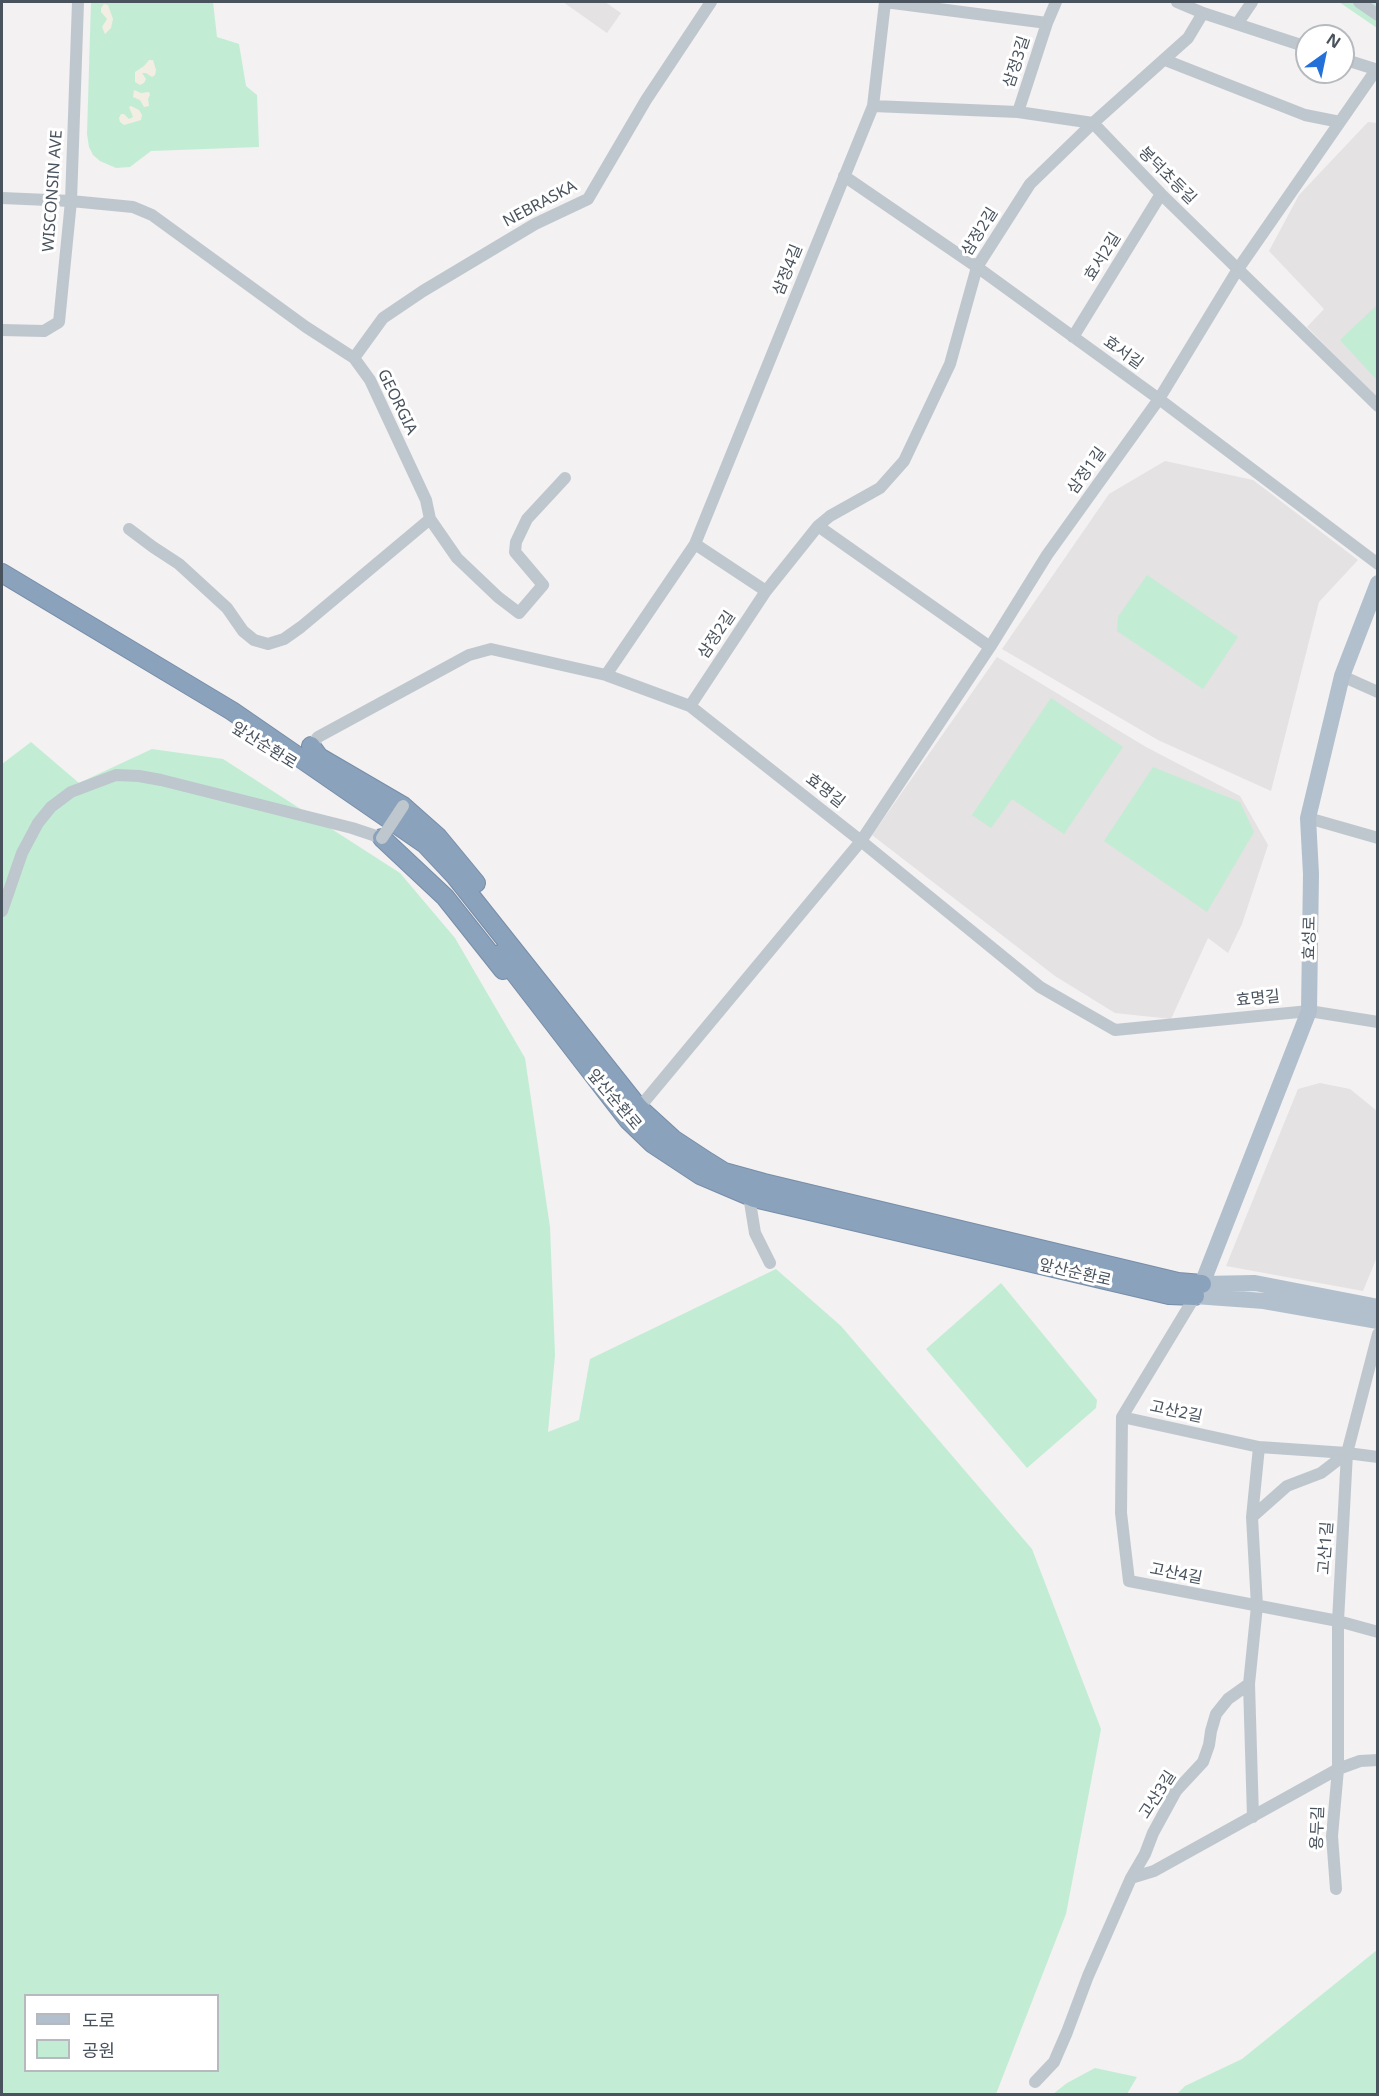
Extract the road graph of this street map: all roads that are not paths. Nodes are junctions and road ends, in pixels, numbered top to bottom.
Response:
1 (78, 2) edge
2 (711, 2) edge
3 (885, 2) edge
4 (1056, 2) edge
5 (1177, 2) edge
6 (1252, 2) edge
7 (1359, 2) edge
8 (1203, 13) junction
9 (1377, 15) edge
10 (1047, 23) junction
11 (1237, 24) junction
12 (1295, 43) edge
13 (1165, 60) junction
14 (1355, 63) edge
15 (1377, 70) edge
16 (873, 106) junction
17 (1018, 112) junction
18 (1340, 122) junction
19 (1093, 123) junction
20 (844, 176) junction
21 (1161, 194) junction
22 (2, 198) edge
23 (71, 201) junction
24 (977, 267) junction
25 (1238, 269) junction
26 (2, 330) edge
27 (1073, 337) junction
28 (354, 358) junction
29 (1159, 399) junction
30 (1377, 406) edge
31 (565, 478) dead end
32 (430, 519) junction
33 (818, 526) junction
34 (129, 529) dead end
35 (695, 544) junction
36 (1377, 564) edge
37 (2, 573) edge
38 (1377, 583) edge
39 (2, 587) edge
40 (766, 591) junction
41 (990, 647) junction
42 (606, 675) junction
43 (1342, 676) junction
44 (1377, 692) edge
45 (690, 706) junction
46 (228, 716) junction
47 (311, 746) joint
48 (403, 806) junction
49 (1308, 818) junction
50 (382, 838) junction
51 (1377, 838) edge
52 (861, 841) junction
53 (2, 911) edge
54 (1309, 1011) junction
55 (1377, 1022) edge
56 (618, 1096) junction
57 (639, 1108) junction
58 (749, 1196) junction
59 (770, 1263) dead end
60 (1199, 1290) junction
61 (1377, 1307) edge
62 (1377, 1321) edge
63 (1377, 1334) edge
64 (1122, 1417) junction
65 (1258, 1447) junction
66 (1347, 1453) junction
67 (1377, 1457) edge
68 (1252, 1517) junction
69 (1257, 1606) junction
70 (1338, 1621) junction
71 (1377, 1632) edge
72 (1249, 1684) junction
73 (1377, 1760) edge
74 (1338, 1768) junction
75 (1253, 1817) junction
76 (1131, 1878) junction
77 (1336, 1889) dead end
78 (1035, 2082) dead end

1 - 23 street, WISCONSIN AVE
2 - 28 street, NEBRASKA
3 - 10 street, 삼정3길
3 - 16 street, 삼정4길
4 - 10 street, 삼정3길
5 - 8 street
6 - 11 street
7 - 9 street
8 - 11 street
8 - 13 street, 삼정2길
10 - 17 street, 삼정3길
11 - 12 street
13 - 18 street
13 - 19 street, 삼정2길
14 - 15 street
15 - 18 street, 삼정1길
16 - 17 street
16 - 20 street, 삼정4길
17 - 19 street
18 - 25 street, 삼정1길
19 - 21 street, 봉덕초등길
19 - 24 street, 삼정2길
20 - 24 street, 효서길
20 - 35 street, 삼정4길
21 - 25 street, 봉덕초등길
21 - 27 street, 효서2길
22 - 23 street, GEORGIA
23 - 26 street, WISCONSIN AVE
23 - 28 street, GEORGIA
24 - 27 street, 효서길
24 - 33 street, 삼정2길
25 - 29 street, 삼정1길
25 - 30 street, 봉덕초등길
27 - 29 street, 효서길
28 - 32 street, GEORGIA
29 - 36 street, 효서길
29 - 41 street, 삼정1길
31 - 32 street, GEORGIA
32 - 34 street
33 - 40 street, 삼정2길
33 - 41 street
35 - 40 street
35 - 42 street, 삼정4길
37 - 46 highway, 앞산순환로
38 - 43 main road, 효성로
39 - 46 highway, 앞산순환로
40 - 45 street, 삼정2길
41 - 52 street, 삼정1길
42 - 45 street, 효명길
42 - 47 street, 효명길
43 - 44 street
43 - 49 main road, 효성로
45 - 52 street, 효명길
46 - 56 highway, 앞산순환로
47 - 48 highway
48 - 50 street, bridge
48 - 56 highway
49 - 51 street
49 - 54 main road, 효성로
50 - 53 street
50 - 56 highway
52 - 54 street, 효명길
52 - 57 street, 삼정1길
54 - 55 street, 효명길
54 - 60 main road, 효성로
56 - 57 highway, 앞산순환로
56 - 58 highway, 앞산순환로
57 - 60 highway, 앞산순환로
58 - 59 street
58 - 60 highway, 앞산순환로
60 - 61 main road, 앞산순환로
60 - 62 main road, 앞산순환로
60 - 64 street, 고산2길
63 - 66 street, 고산1길
64 - 65 street, 고산2길
64 - 69 street, 고산4길
65 - 66 street, 고산2길
65 - 68 street
66 - 67 street, 고산2길
66 - 68 street
66 - 70 street, 고산1길
68 - 69 street
69 - 70 street, 고산4길
69 - 72 street
70 - 71 street, 고산4길
70 - 74 street, 고산1길
72 - 75 street
72 - 76 street, 고산3길
73 - 74 street, 용두길
74 - 75 street, 용두길
74 - 77 street, 용두길
75 - 76 street, 용두길
76 - 78 street, 고산3길

